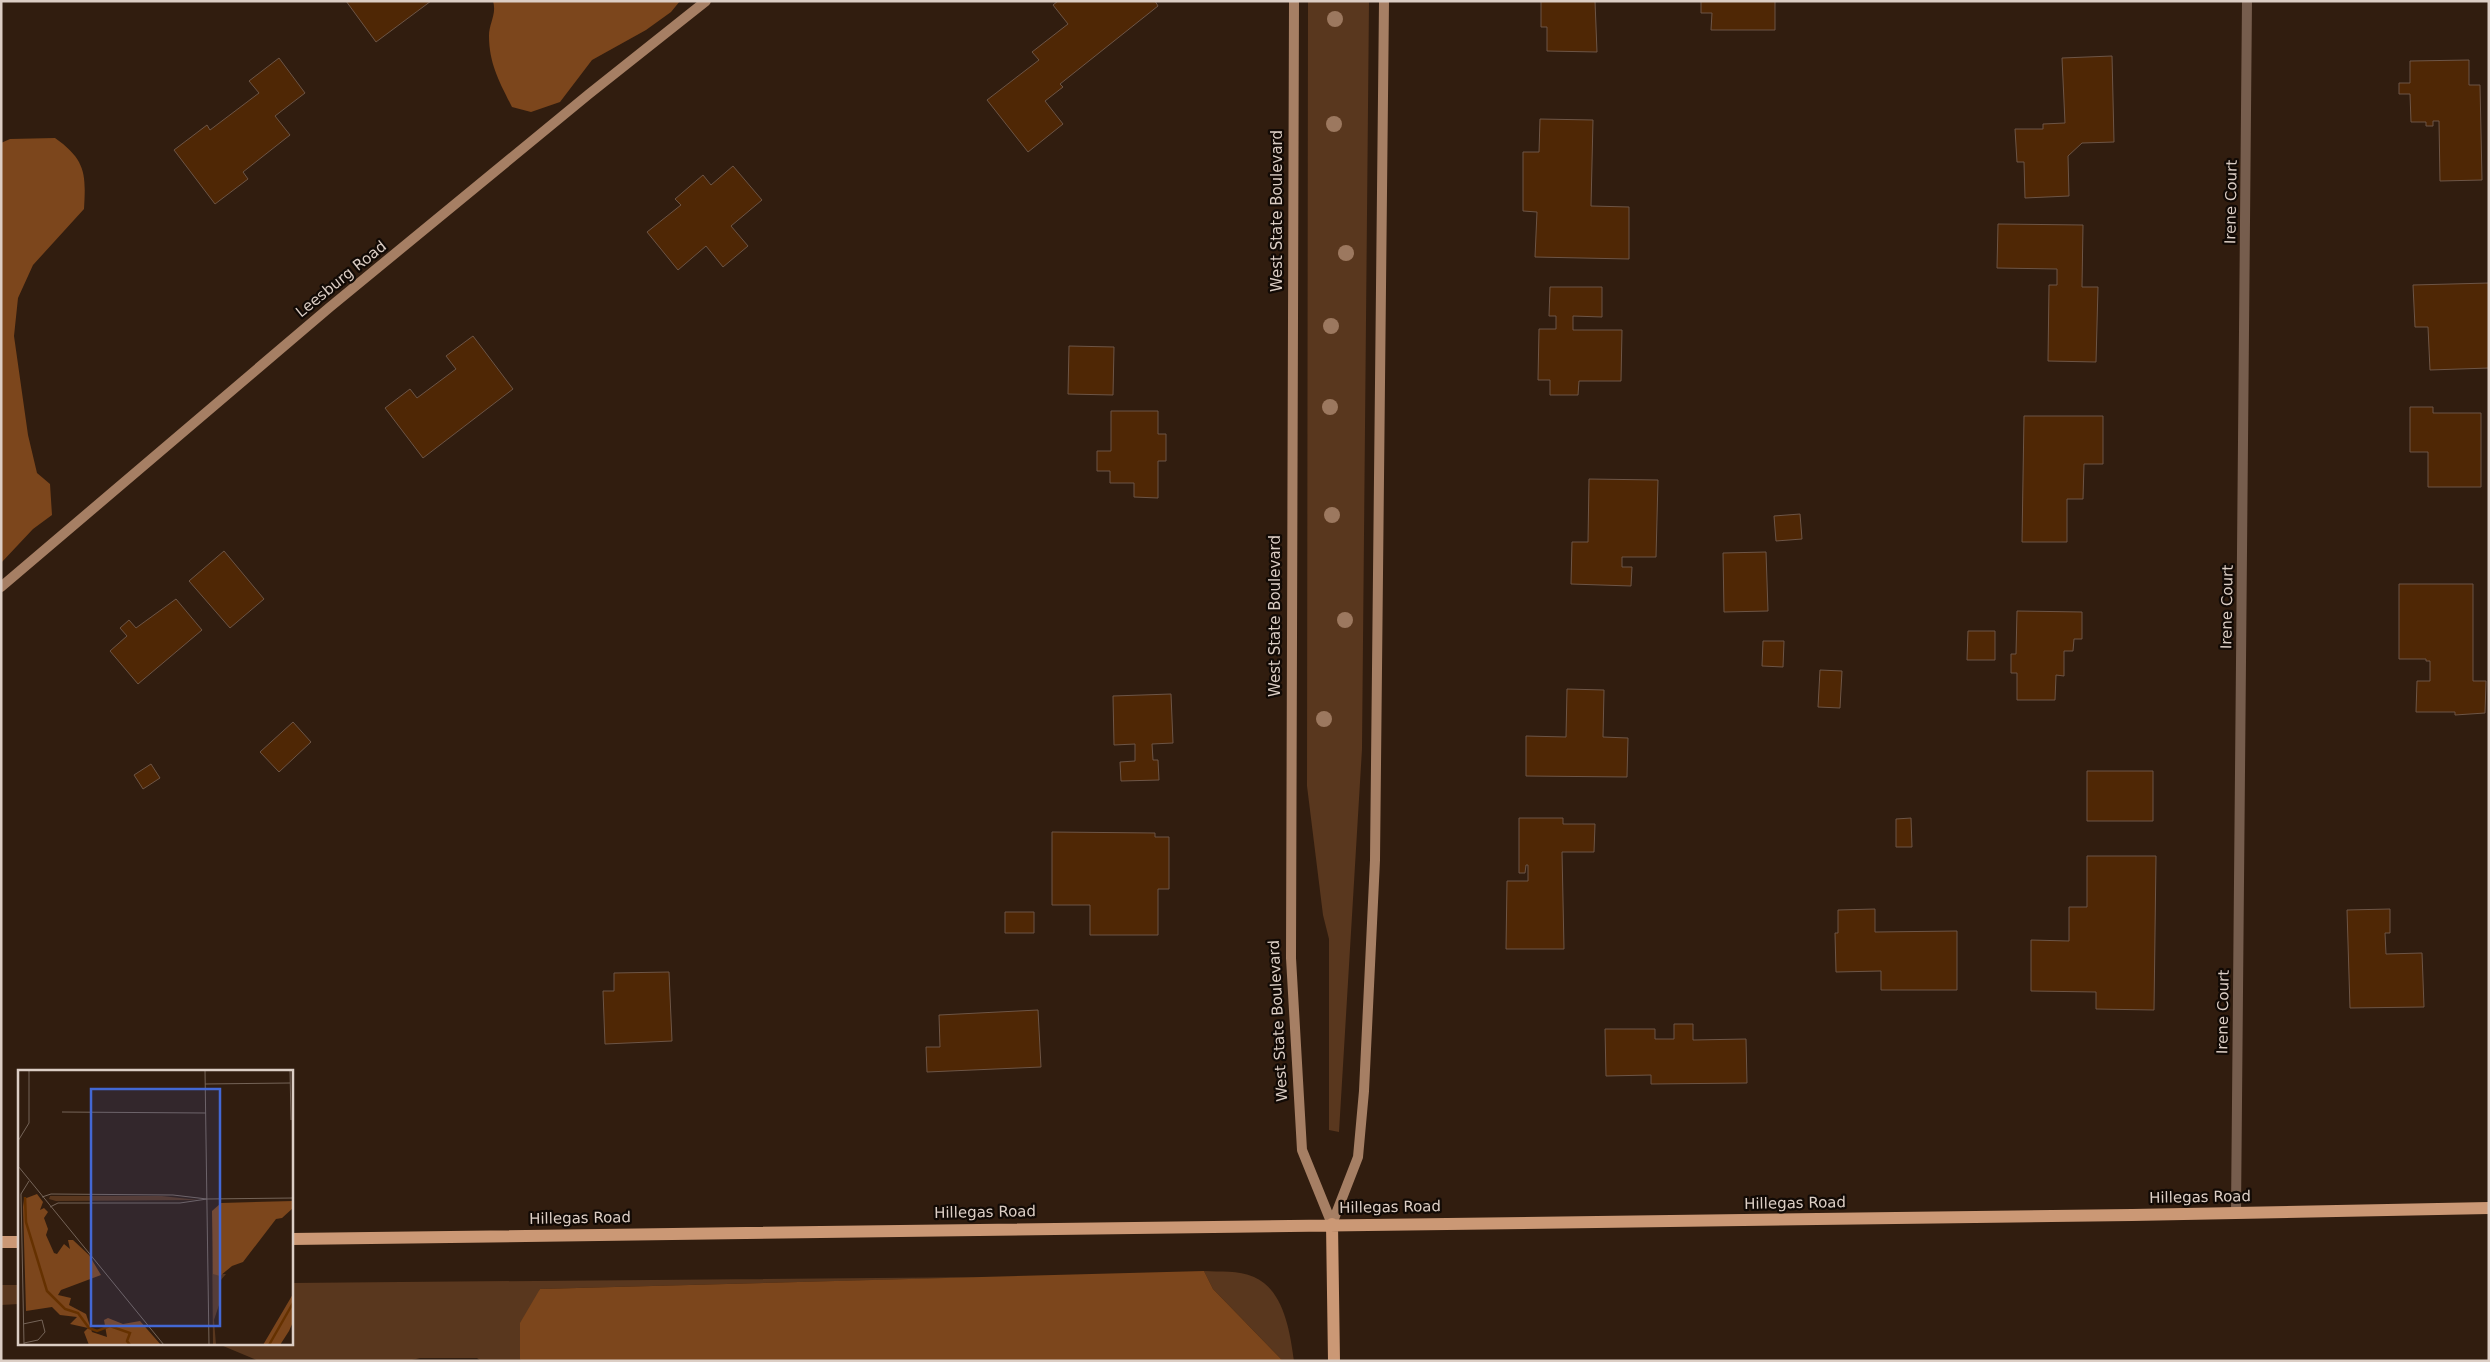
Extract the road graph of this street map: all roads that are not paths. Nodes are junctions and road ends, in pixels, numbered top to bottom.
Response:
1 (706, 1) edge
2 (1294, 1) edge
3 (1384, 1) edge
4 (2247, 1) edge
5 (1, 587) edge
6 (2489, 1208) edge
7 (2236, 1212) junction
8 (1332, 1224) junction
9 (292, 1239) edge
10 (1, 1242) edge
11 (18, 1242) edge
12 (1334, 1361) edge

1 - 5 main road, Leesburg Road
2 - 8 main road, West State Boulevard
3 - 8 main road, West State Boulevard
4 - 7 street, Irene Court
6 - 7 main road, Hillegas Road
7 - 8 main road, Hillegas Road
8 - 9 main road, Hillegas Road
8 - 12 main road, West State Boulevard
10 - 11 main road

